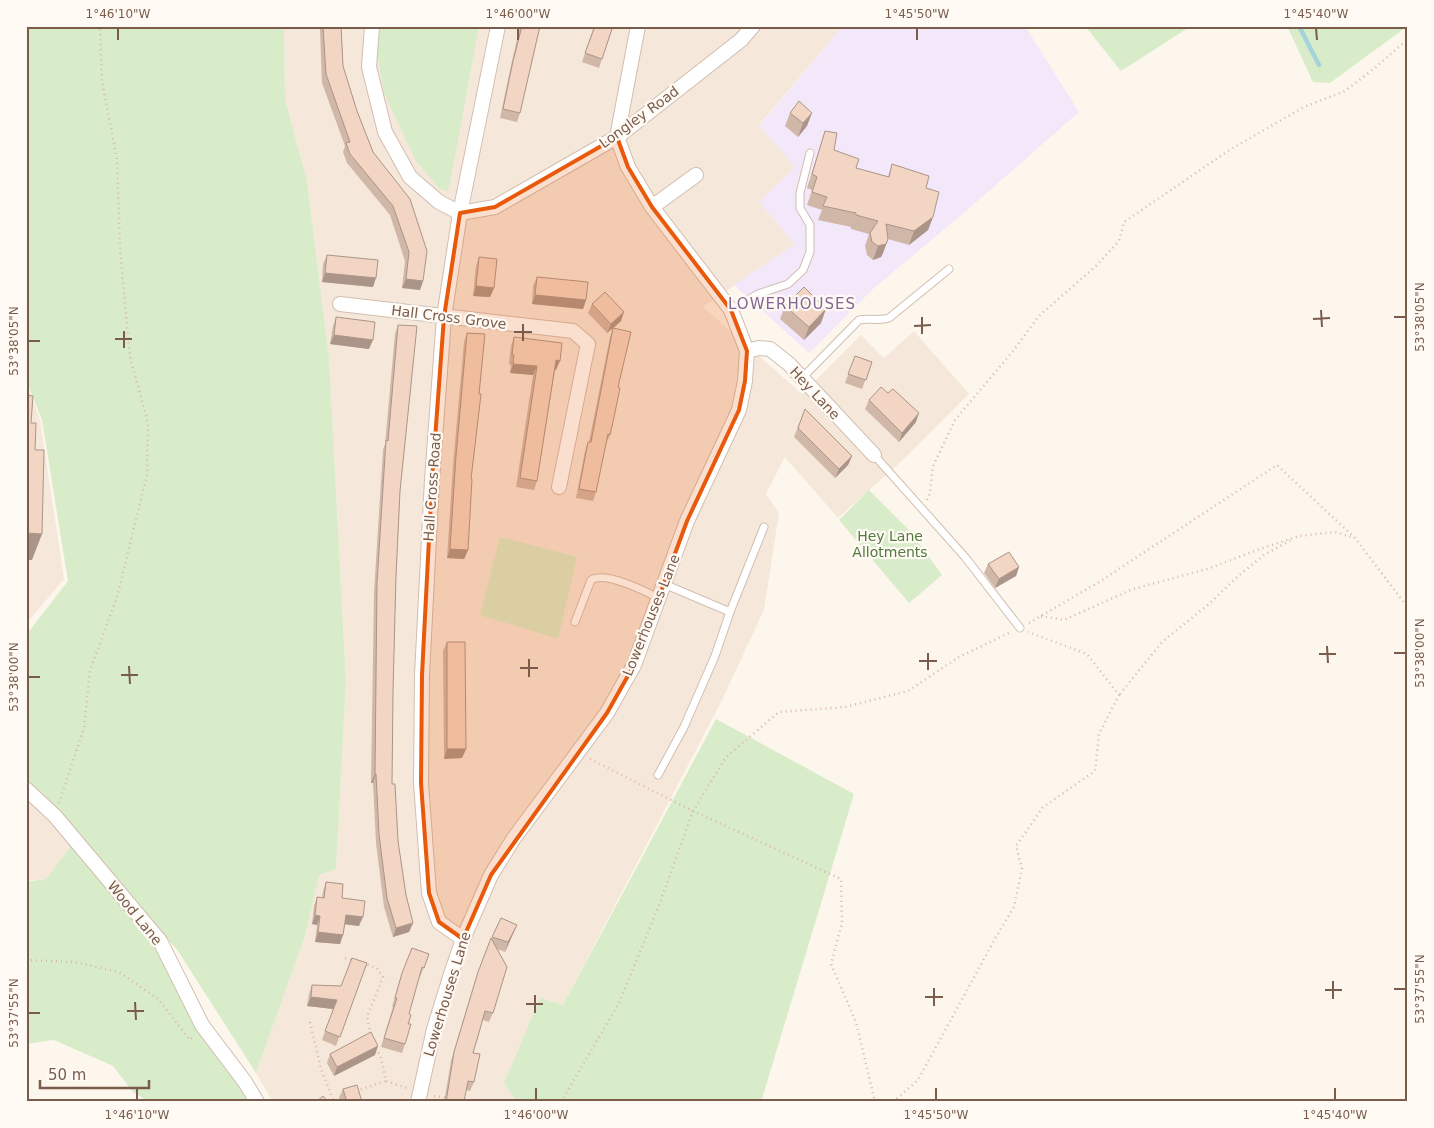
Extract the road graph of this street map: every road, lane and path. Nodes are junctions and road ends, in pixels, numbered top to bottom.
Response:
1 (100, 26) edge
2 (372, 26) edge
3 (498, 26) edge
4 (638, 26) edge
5 (753, 26) edge
6 (1408, 39) edge
7 (617, 137) junction
8 (810, 153) dead end
9 (696, 175) dead end
10 (652, 207) junction
11 (460, 212) junction
12 (949, 269) dead end
13 (340, 304) dead end
14 (731, 310) junction
15 (444, 317) junction
16 (747, 351) junction
17 (803, 377) junction
18 (874, 455) joint
19 (559, 487) dead end
20 (923, 510) junction
21 (764, 527) dead end
22 (1299, 536) junction
23 (1356, 538) junction
24 (664, 584) junction
25 (658, 598) junction
26 (1408, 608) edge
27 (730, 612) junction
28 (1041, 616) junction
29 (575, 622) dead end
30 (1020, 628) junction
31 (1119, 694) junction
32 (578, 752) junction
33 (658, 775) dead end
34 (26, 789) edge
35 (694, 811) junction
36 (55, 816) junction
37 (462, 939) junction
38 (345, 958) dead end
39 (26, 960) edge
40 (353, 960) edge
41 (361, 963) edge
42 (310, 1022) dead end
43 (202, 1024) junction
44 (372, 1039) edge
45 (375, 1046) edge
46 (386, 1081) junction
47 (351, 1092) edge
48 (418, 1097) edge
49 (456, 1100) edge
50 (256, 1102) edge
51 (334, 1102) edge
52 (561, 1102) edge
53 (875, 1102) edge
54 (893, 1102) edge

1 - 36 path
2 - 11 street
3 - 11 street, Hall Cross Road
4 - 7 street
5 - 7 street, Longley Road
6 - 20 path
7 - 10 street, Lowerhouses Lane
7 - 11 street, Longley Road
8 - 14 lane
9 - 10 street
10 - 14 street, Lowerhouses Lane
11 - 15 street, Hall Cross Road
12 - 17 lane
13 - 15 street, Hall Cross Grove
14 - 16 street, Lowerhouses Lane
15 - 19 street, Hall Cross Grove
15 - 37 street, Hall Cross Road
16 - 17 street, Hey Lane
16 - 24 street, Lowerhouses Lane
17 - 18 street, Hey Lane
18 - 20 lane
20 - 30 lane
21 - 27 lane
22 - 23 path
22 - 28 path
22 - 31 path
23 - 26 path
23 - 28 path
24 - 25 street, Lowerhouses Lane
24 - 27 lane
25 - 29 lane
25 - 32 street, Lowerhouses Lane
27 - 33 lane
28 - 30 path
30 - 31 path
30 - 35 path
31 - 54 path
32 - 35 path
32 - 37 street, Lowerhouses Lane
34 - 36 street, Wood Lane
35 - 52 path
35 - 53 path
36 - 43 street, Wood Lane
37 - 48 street, Lowerhouses Lane
38 - 40 path
39 - 43 path
41 - 44 path
42 - 51 path
43 - 50 street, Wood Lane
45 - 46 path
46 - 47 path
46 - 48 path
48 - 49 path

